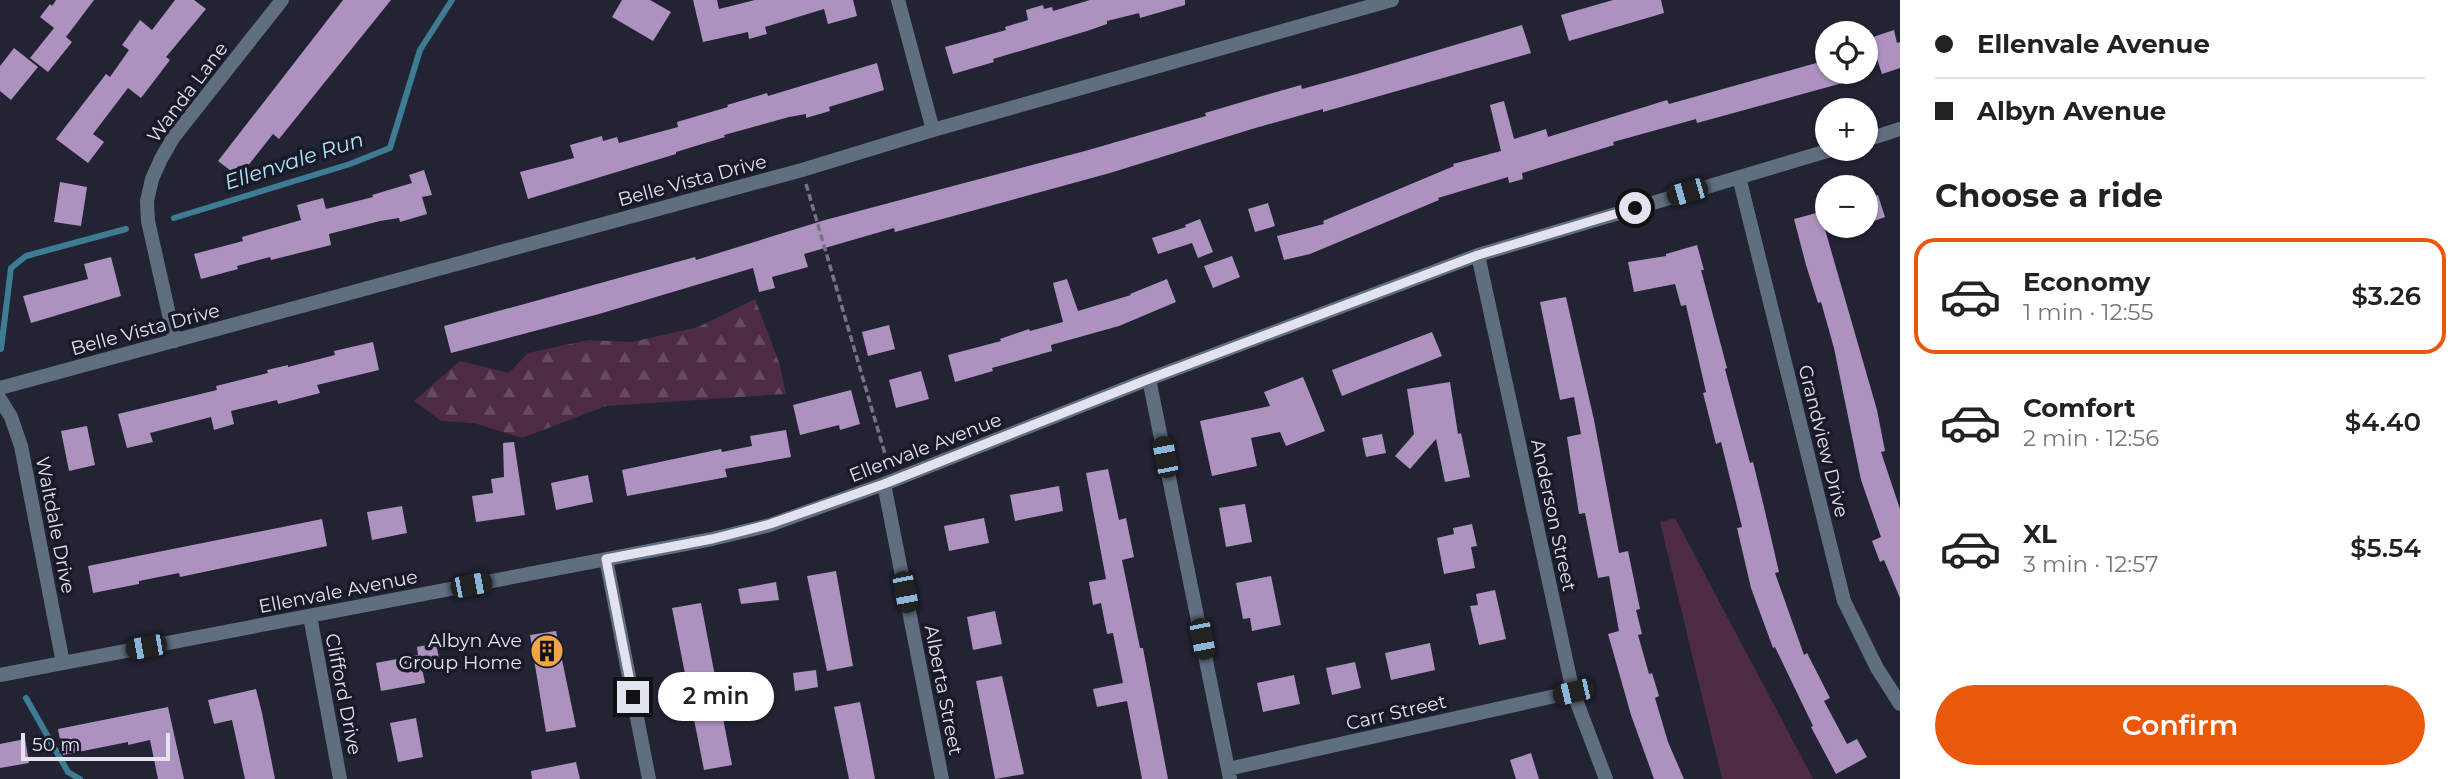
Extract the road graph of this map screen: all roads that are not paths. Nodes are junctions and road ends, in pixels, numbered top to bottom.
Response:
1 (282, 0) edge
2 (898, 0) edge
3 (1392, 0) edge
4 (933, 130) junction
5 (1900, 130) edge
6 (1878, 136) edge
7 (1815, 155) edge
8 (1739, 177) junction
9 (1478, 255) junction
10 (174, 341) junction
11 (1149, 379) junction
12 (0, 388) edge
13 (0, 399) edge
14 (891, 482) junction
15 (606, 559) junction
16 (310, 616) junction
17 (63, 663) junction
18 (0, 676) edge
19 (1573, 692) junction
20 (1900, 704) edge
21 (1229, 774) edge
22 (340, 779) edge
23 (649, 779) edge
24 (942, 779) edge
25 (1606, 779) edge

1 - 10 street, Wanda Lane
2 - 4 street
3 - 4 street, Belle Vista Drive
4 - 10 street, Belle Vista Drive
5 - 6 street
7 - 8 street, Ellenvale Avenue
8 - 9 street, Ellenvale Avenue
8 - 20 street, Grandview Drive
9 - 11 street, Ellenvale Avenue
9 - 19 street, Anderson Street
10 - 12 street, Belle Vista Drive
11 - 14 street, Ellenvale Avenue
11 - 21 street
13 - 17 street, Waltdale Drive
14 - 15 street, Ellenvale Avenue
14 - 24 street, Alberta Street
15 - 16 street, Ellenvale Avenue
15 - 23 street
16 - 17 street, Ellenvale Avenue
16 - 22 street, Clifford Drive
17 - 18 street, Ellenvale Avenue
19 - 21 street, Carr Street
19 - 25 street, Anderson Street

